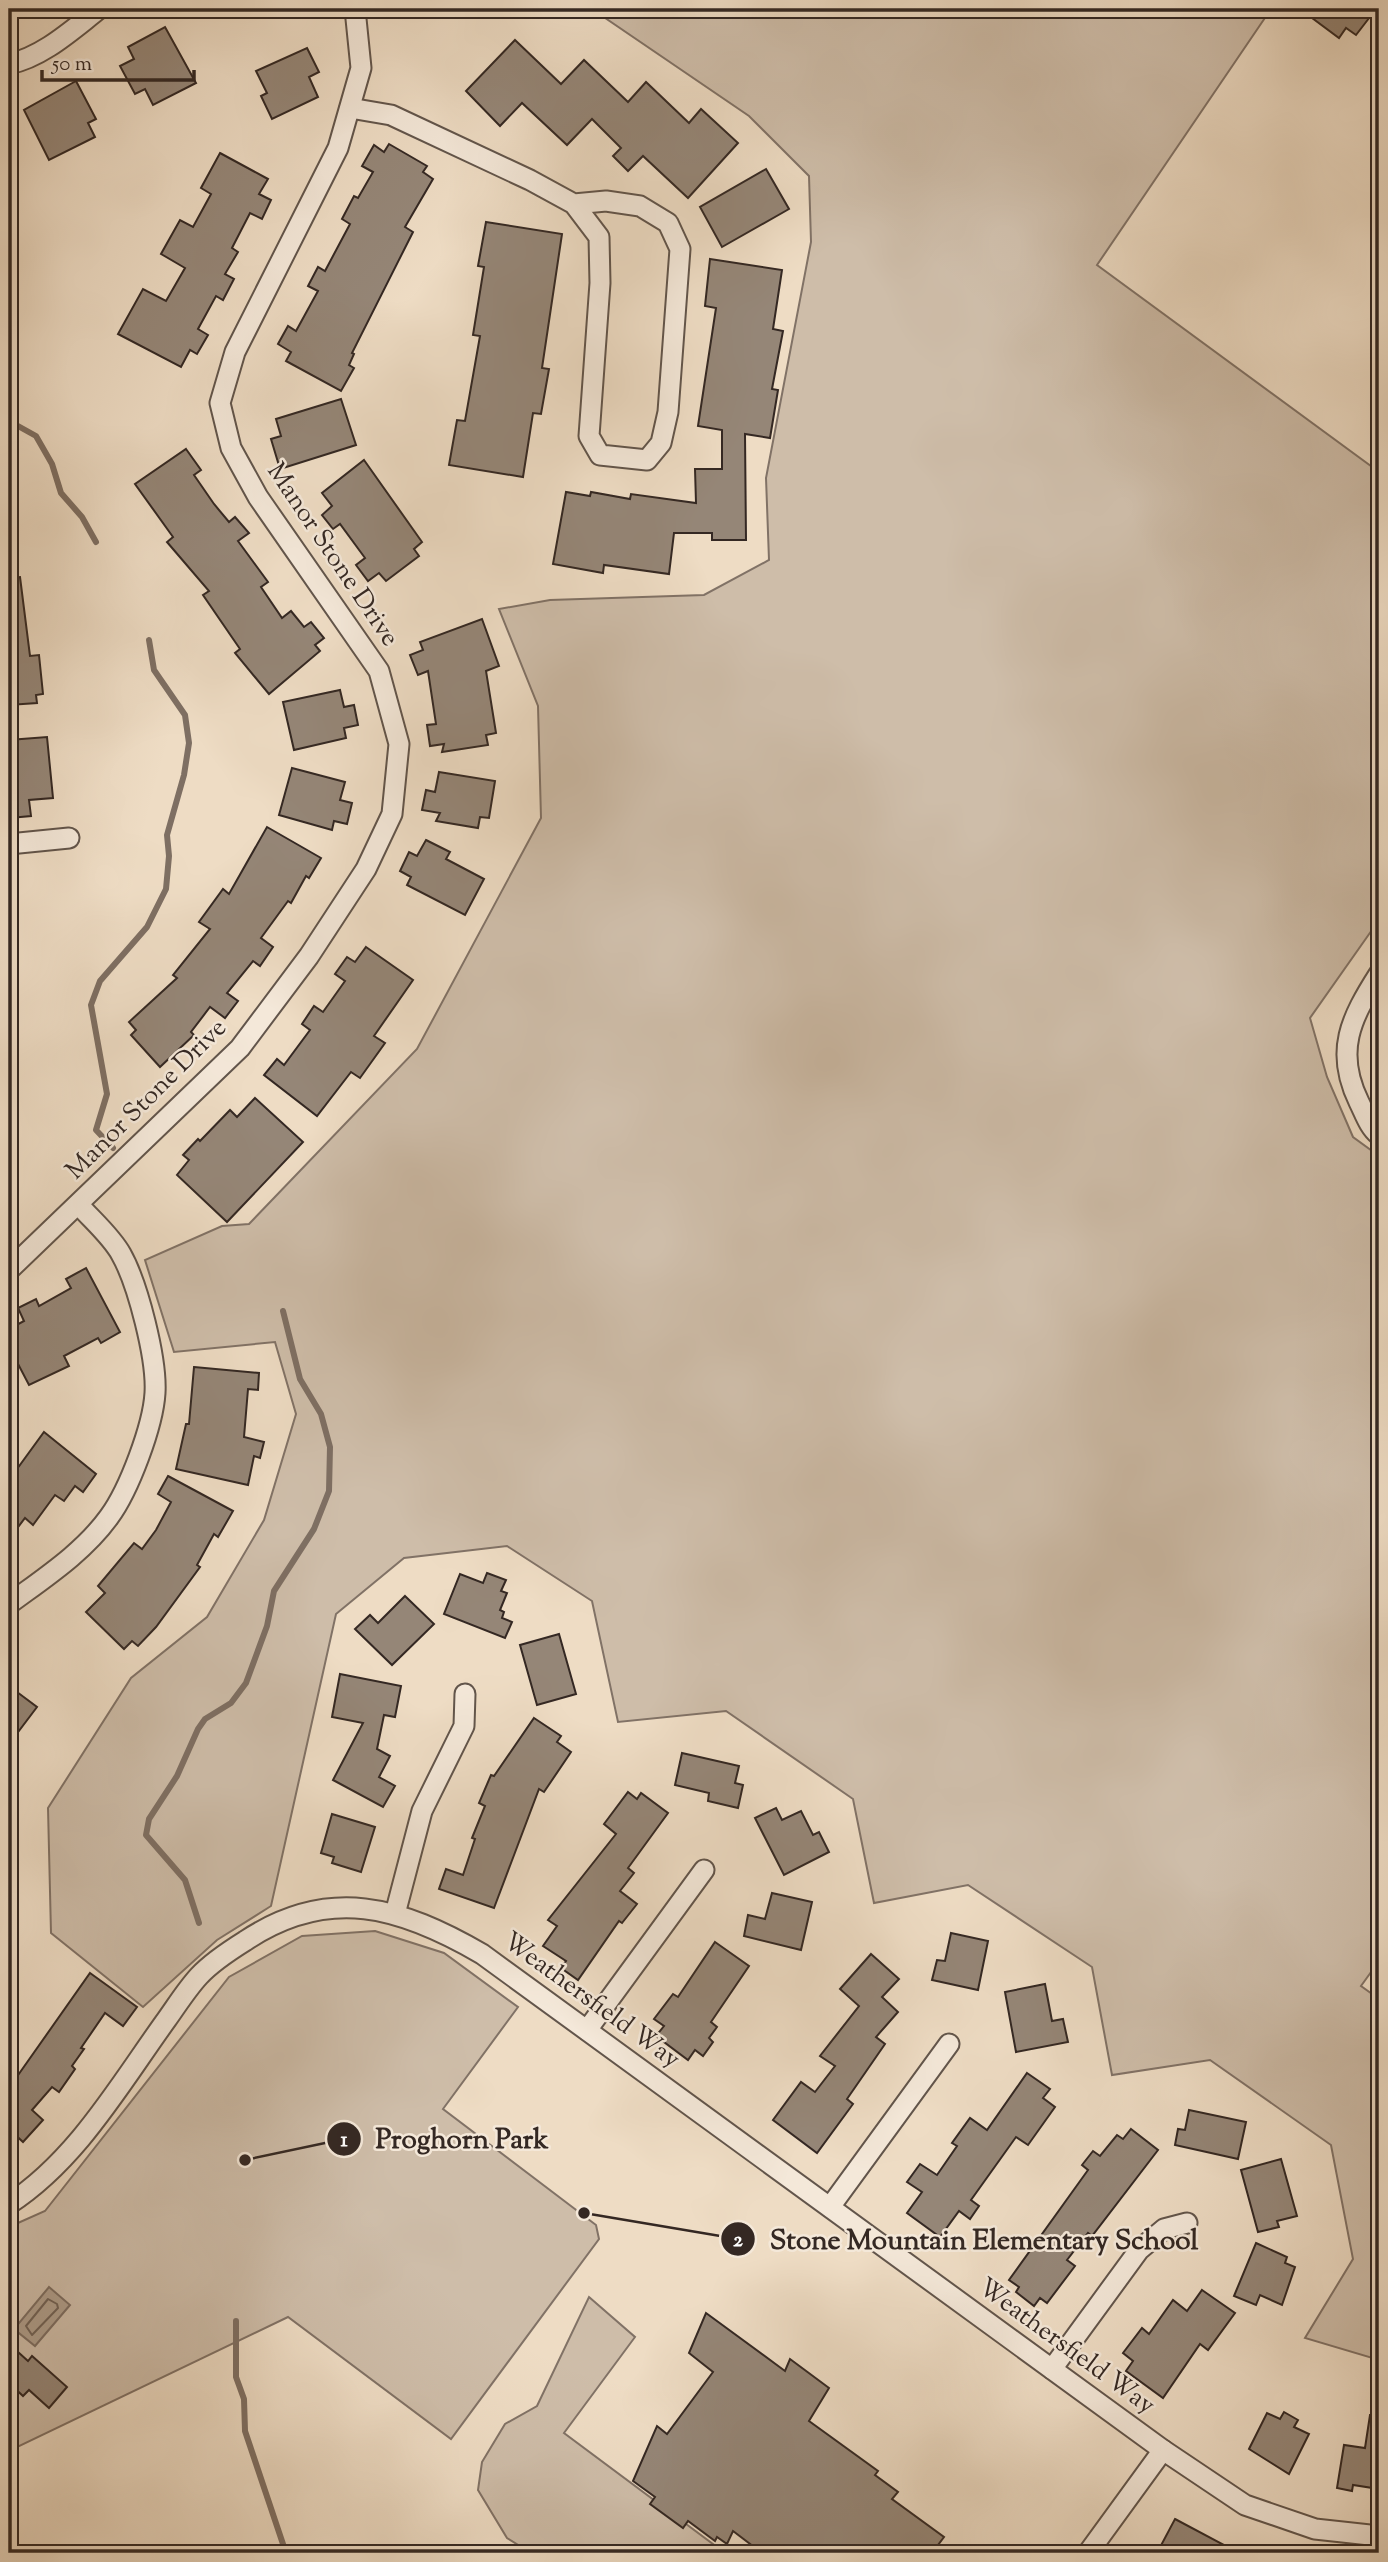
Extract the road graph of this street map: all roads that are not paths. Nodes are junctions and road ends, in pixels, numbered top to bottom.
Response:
1 (99, 9) edge
2 (355, 9) edge
3 (9, 64) edge
4 (350, 108) junction
5 (573, 204) junction
6 (69, 838) dead end
7 (9, 844) edge
8 (1379, 974) edge
9 (1379, 1135) edge
10 (79, 1205) junction
11 (9, 1270) edge
12 (9, 1604) edge
13 (465, 1694) dead end
14 (704, 1870) dead end
15 (395, 1914) junction
16 (587, 2030) junction
17 (949, 2044) dead end
18 (9, 2204) edge
19 (830, 2207) junction
20 (1187, 2223) dead end
21 (1052, 2369) junction
22 (1163, 2450) junction
23 (1379, 2536) edge
24 (1088, 2553) edge

1 - 3 street
2 - 4 street, Manor Stone Drive
4 - 5 street
4 - 10 street, Manor Stone Drive
5 - 5 street
6 - 7 street
8 - 9 street
10 - 11 street, Manor Stone Drive
10 - 12 street
13 - 15 street
14 - 16 street
15 - 16 street, Weathersfield Way
15 - 18 street, Weathersfield Way
16 - 19 street, Weathersfield Way
17 - 19 street
19 - 21 street, Weathersfield Way
20 - 21 street
21 - 22 street, Weathersfield Way
22 - 23 street, Weathersfield Way
22 - 24 street

